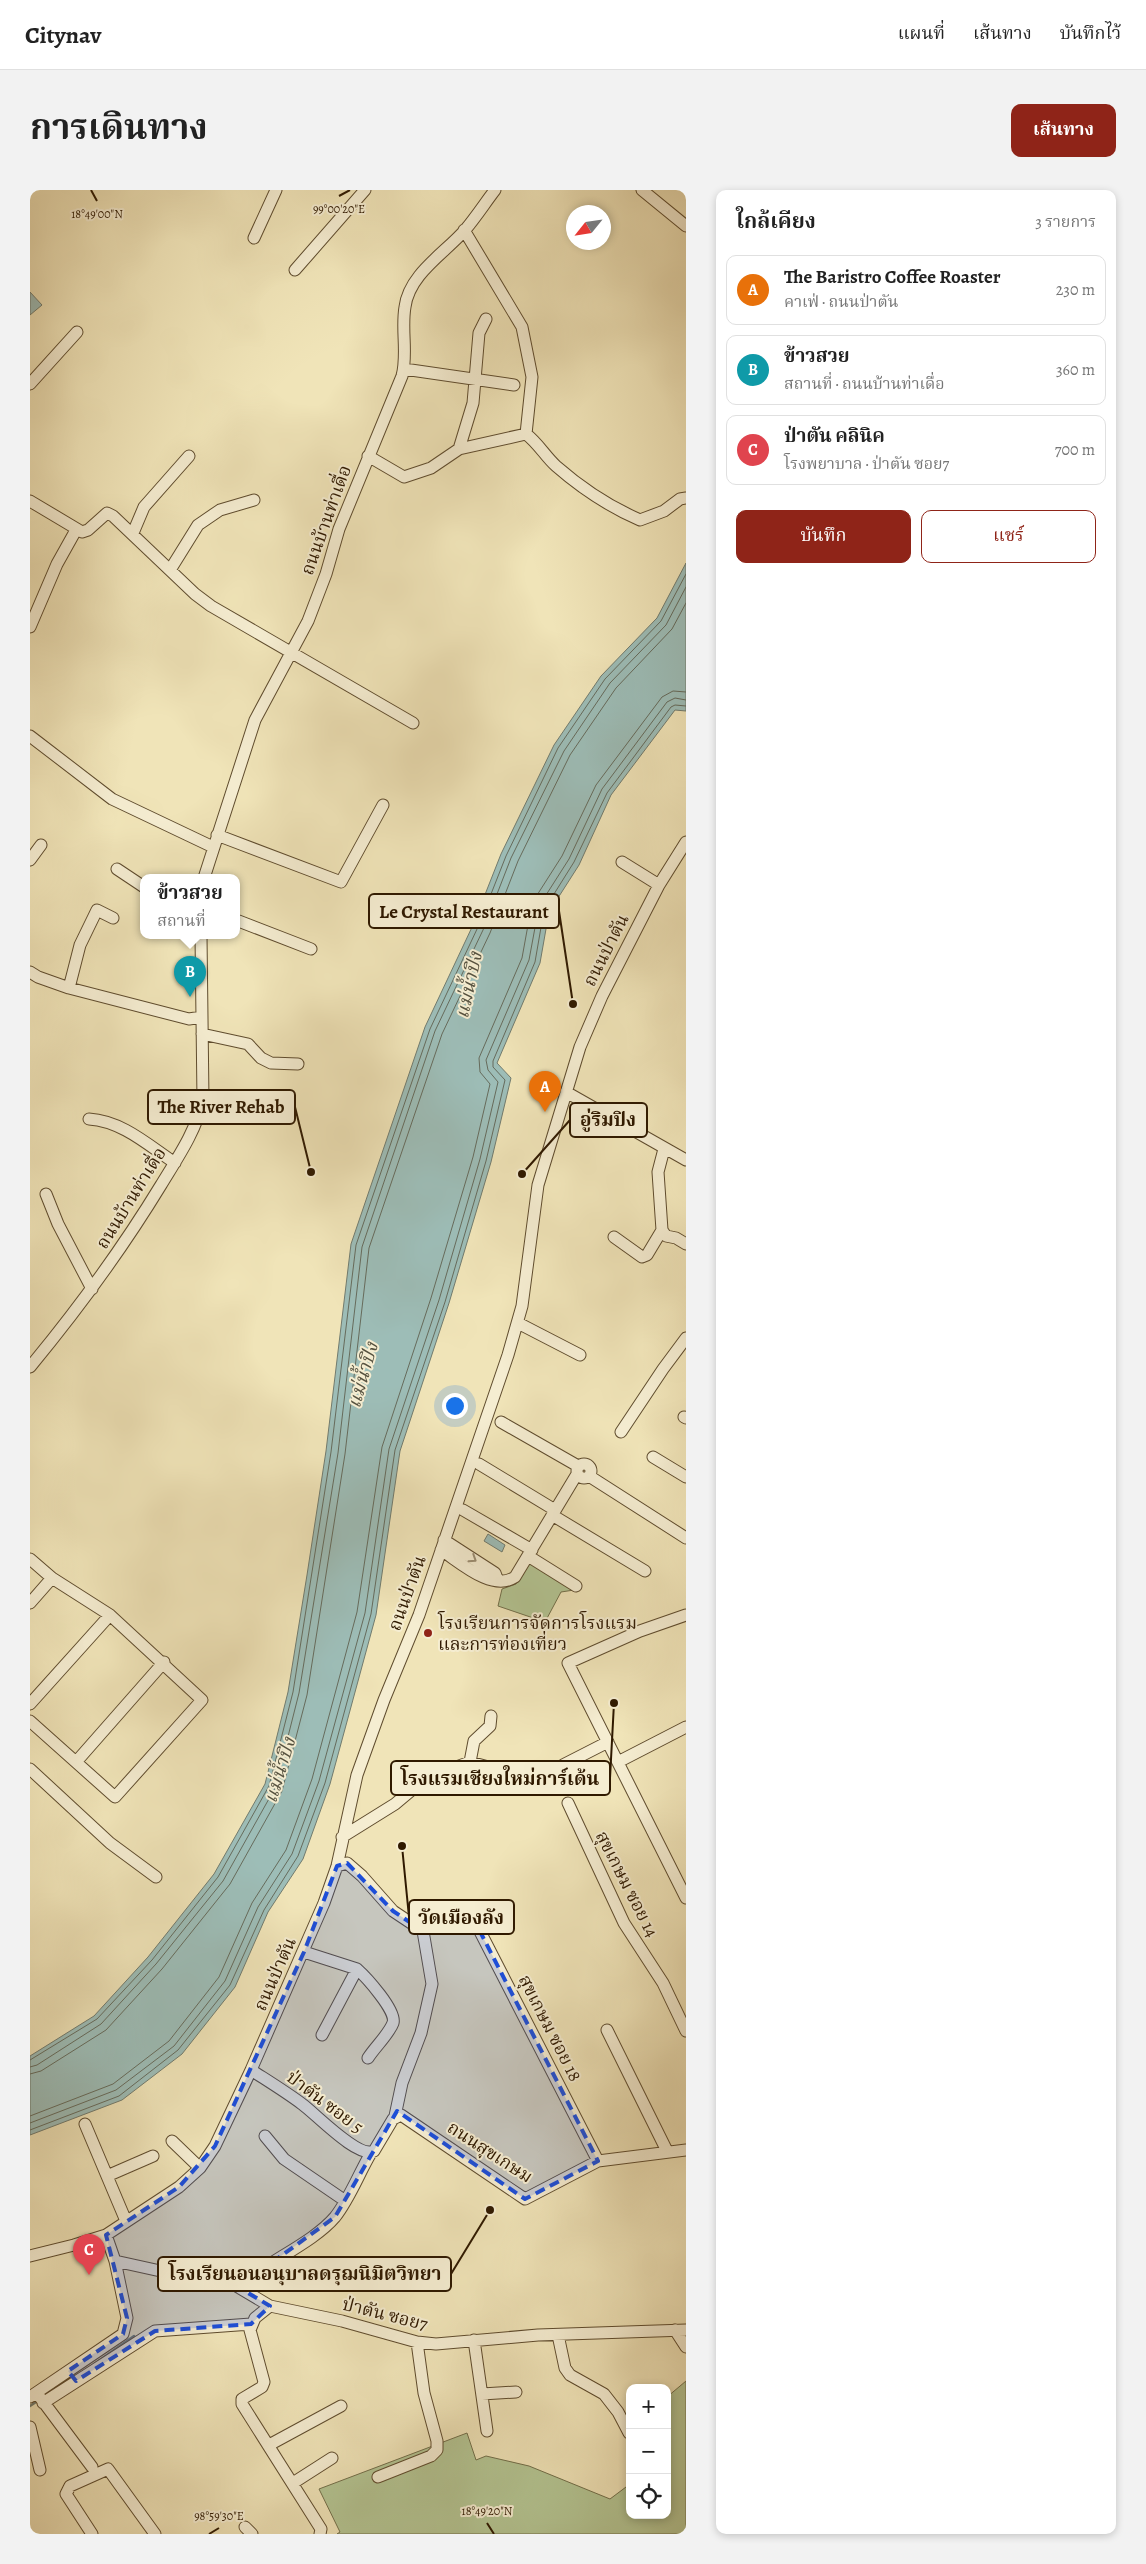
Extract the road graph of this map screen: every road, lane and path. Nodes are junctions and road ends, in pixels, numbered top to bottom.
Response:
1 (276, 190) edge
2 (365, 190) edge
3 (495, 190) edge
4 (642, 190) edge
5 (686, 226) edge
6 (464, 230) junction
7 (254, 238) dead end
8 (295, 270) dead end
9 (486, 319) dead end
10 (76, 332) dead end
11 (404, 369) junction
12 (475, 381) junction
13 (30, 384) edge
14 (514, 385) dead end
15 (526, 434) junction
16 (459, 449) junction
17 (189, 456) dead end
18 (368, 456) junction
19 (686, 498) edge
20 (254, 500) dead end
21 (30, 501) edge
22 (76, 530) junction
23 (133, 533) junction
24 (170, 570) junction
25 (30, 627) edge
26 (292, 651) junction
27 (413, 723) dead end
28 (30, 736) edge
29 (383, 805) dead end
30 (216, 835) junction
31 (686, 842) edge
32 (41, 844) dead end
33 (213, 848) junction
34 (30, 860) edge
35 (622, 862) dead end
36 (117, 869) dead end
37 (205, 874) edge
38 (140, 884) edge
39 (659, 885) junction
40 (113, 918) dead end
41 (240, 922) edge
42 (201, 939) edge
43 (311, 949) dead end
44 (30, 972) edge
45 (69, 988) junction
46 (202, 1017) junction
47 (202, 1034) junction
48 (298, 1064) dead end
49 (566, 1092) junction
50 (89, 1119) dead end
51 (664, 1149) junction
52 (686, 1160) edge
53 (174, 1163) junction
54 (46, 1194) dead end
55 (662, 1230) junction
56 (614, 1237) dead end
57 (686, 1244) edge
58 (92, 1289) junction
59 (518, 1323) junction
60 (686, 1338) edge
61 (580, 1355) dead end
62 (30, 1367) edge
63 (502, 1422) dead end
64 (621, 1432) dead end
65 (653, 1457) dead end
66 (479, 1464) dead end
67 (577, 1470) junction
68 (686, 1477) edge
69 (463, 1510) dead end
70 (554, 1513) junction
71 (686, 1538) edge
72 (442, 1545) junction
73 (530, 1553) junction
74 (30, 1559) edge
75 (646, 1571) dead end
76 (52, 1578) junction
77 (576, 1586) dead end
78 (30, 1603) edge
79 (110, 1615) junction
80 (686, 1615) edge
81 (164, 1662) junction
82 (30, 1704) edge
83 (491, 1716) dead end
84 (30, 1722) edge
85 (685, 1729) edge
86 (608, 1742) junction
87 (76, 1762) junction
88 (470, 1762) junction
89 (618, 1762) junction
90 (563, 1765) dead end
91 (30, 1769) edge
92 (521, 1776) dead end
93 (568, 1804) dead end
94 (342, 1837) junction
95 (337, 1866) junction
96 (156, 1877) dead end
97 (686, 1898) edge
98 (423, 1931) junction
99 (304, 1952) junction
100 (357, 1969) junction
101 (607, 2030) dead end
102 (686, 2031) edge
103 (322, 2035) dead end
104 (368, 2058) dead end
105 (251, 2070) junction
106 (394, 2117) junction
107 (85, 2124) dead end
108 (265, 2136) dead end
109 (172, 2141) dead end
110 (686, 2150) edge
111 (666, 2152) junction
112 (370, 2153) junction
113 (153, 2156) dead end
114 (598, 2161) junction
115 (200, 2168) junction
116 (107, 2176) junction
117 (344, 2200) junction
118 (126, 2221) junction
119 (106, 2235) junction
120 (30, 2256) edge
121 (115, 2261) junction
122 (238, 2287) junction
123 (270, 2306) junction
124 (251, 2324) junction
125 (680, 2330) edge
126 (123, 2334) junction
127 (558, 2335) junction
128 (474, 2340) junction
129 (417, 2342) junction
130 (131, 2346) junction
131 (686, 2347) edge
132 (68, 2371) junction
133 (76, 2381) junction
134 (516, 2392) dead end
135 (482, 2394) junction
136 (33, 2395) edge
137 (43, 2403) junction
138 (341, 2406) dead end
139 (30, 2428) edge
140 (627, 2429) edge
141 (488, 2431) dead end
142 (270, 2445) junction
143 (332, 2458) dead end
144 (92, 2467) dead end
145 (40, 2470) dead end
146 (378, 2477) dead end
147 (293, 2483) junction
148 (92, 2534) edge
149 (155, 2534) edge
150 (320, 2534) edge

1 - 7 street
2 - 8 street
3 - 6 street, ถนนบ้านท่าเดื่อ
4 - 5 street
6 - 11 street, ถนนบ้านท่าเดื่อ
6 - 15 street
9 - 12 street
10 - 13 street
11 - 12 street
11 - 18 street, ถนนบ้านท่าเดื่อ
12 - 14 street
12 - 16 street
15 - 16 street
15 - 19 street
16 - 18 street
17 - 23 street
18 - 26 street, ถนนบ้านท่าเดื่อ
20 - 24 street
21 - 22 street
22 - 23 street
22 - 25 street
23 - 24 street
24 - 26 street
26 - 27 street
26 - 30 street, ถนนบ้านท่าเดื่อ
28 - 33 street
29 - 30 street
30 - 33 street, ถนนบ้านท่าเดื่อ
31 - 39 street, ถนนป่าตัน
32 - 34 street
33 - 37 street, ถนนบ้านท่าเดื่อ
35 - 39 street
36 - 38 street
39 - 49 street, ถนนป่าตัน
40 - 45 street
41 - 43 street
42 - 46 street, ถนนบ้านท่าเดื่อ
44 - 45 street
45 - 46 street
46 - 47 street, ถนนบ้านท่าเดื่อ
47 - 48 street
47 - 53 street, ถนนบ้านท่าเดื่อ
49 - 51 street
49 - 59 street, ถนนป่าตัน
50 - 53 street
51 - 52 street
51 - 55 street
53 - 58 street, ถนนบ้านท่าเดื่อ
54 - 58 street
55 - 56 street
55 - 57 street
58 - 62 street, ถนนบ้านท่าเดื่อ
59 - 61 street
59 - 72 street, ถนนป่าตัน
60 - 64 street
63 - 67 street
65 - 68 street
66 - 70 street
67 - 70 street
67 - 71 street
69 - 73 street
70 - 73 street
70 - 75 street
72 - 73 street
72 - 94 street, ถนนป่าตัน
73 - 77 street
74 - 76 street
76 - 78 street
76 - 79 street
79 - 81 street
79 - 82 street
80 - 86 street
81 - 87 street
81 - 87 street
83 - 88 street
84 - 87 street
85 - 89 street
86 - 89 street
86 - 90 street
88 - 92 street
88 - 94 street
89 - 97 street
91 - 96 street
93 - 102 street, สุขเกษม ซอย 14
94 - 95 street, ถนนป่าตัน
95 - 98 street
95 - 99 street, ถนนป่าตัน
98 - 106 street, ป่าตัน ซอย 5
98 - 114 street, สุขเกษม ซอย 18
99 - 100 street
99 - 105 street, ถนนป่าตัน
100 - 103 street
100 - 104 street
101 - 111 street
105 - 112 street, ป่าตัน ซอย 5
105 - 115 street, ถนนป่าตัน
106 - 112 street, ป่าตัน ซอย 5
106 - 114 street, ถนนสุขเกษม
107 - 116 street
108 - 117 street
109 - 115 street
110 - 111 street, ถนนสุขเกษม
111 - 114 street, ถนนสุขเกษม
112 - 117 street
113 - 116 street
115 - 118 street, ถนนป่าตัน
116 - 118 street
117 - 122 street
118 - 119 street, ถนนป่าตัน
119 - 120 street, ถนนป่าตัน
119 - 121 street
121 - 122 street, ป่าตัน ซอย7
121 - 126 street
122 - 123 street, ป่าตัน ซอย7
123 - 124 street
123 - 129 street, ป่าตัน ซอย7
124 - 130 street
124 - 142 street
125 - 127 street, ป่าตัน ซอย7
125 - 131 street
126 - 130 street
126 - 132 street
127 - 128 street, ป่าตัน ซอย7
127 - 140 street
128 - 129 street, ป่าตัน ซอย7
128 - 135 street
129 - 146 street
130 - 133 street
132 - 133 street
132 - 136 street
133 - 137 street
134 - 135 street
135 - 141 street
136 - 137 street
137 - 144 street
138 - 142 street
139 - 145 street
142 - 147 street
143 - 147 street
147 - 150 street
148 - 149 street

